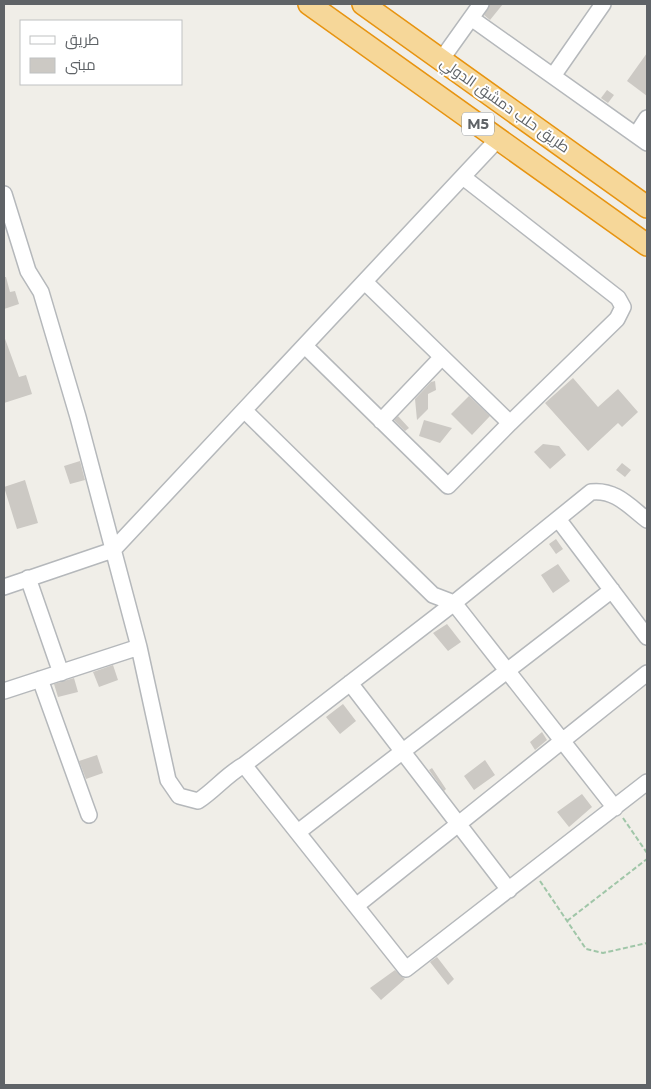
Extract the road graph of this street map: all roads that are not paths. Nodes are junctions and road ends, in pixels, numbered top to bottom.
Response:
1 (310, 4) edge
2 (362, 4) edge
3 (481, 4) edge
4 (603, 4) edge
5 (471, 18) junction
6 (442, 60) junction
7 (553, 76) junction
8 (647, 118) edge
9 (498, 138) junction
10 (642, 139) edge
11 (463, 177) junction
12 (4, 194) edge
13 (647, 208) edge
14 (647, 245) edge
15 (364, 282) junction
16 (304, 346) junction
17 (442, 358) junction
18 (244, 410) junction
19 (381, 421) junction
20 (510, 423) junction
21 (558, 519) junction
22 (647, 520) edge
23 (113, 550) junction
24 (28, 578) junction
25 (4, 587) edge
26 (612, 590) junction
27 (454, 603) junction
28 (647, 637) edge
29 (138, 647) junction
30 (507, 670) junction
31 (61, 672) junction
32 (647, 673) edge
33 (40, 679) junction
34 (350, 683) junction
35 (4, 691) edge
36 (562, 741) junction
37 (402, 751) junction
38 (244, 765) junction
39 (647, 782) edge
40 (615, 808) junction
41 (89, 816) dead end
42 (458, 824) junction
43 (298, 832) junction
44 (509, 890) junction
45 (356, 906) junction

1 - 9 highway, طريق حلب دمشق الدولي / M5
2 - 6 highway, طريق حلب دمشق الدولي / M5
3 - 5 street
4 - 7 street
5 - 6 street
5 - 7 street
6 - 13 highway, طريق حلب دمشق الدولي / M5
7 - 10 street
8 - 10 street
9 - 11 street
9 - 14 highway, طريق حلب دمشق الدولي / M5
11 - 15 street
11 - 20 street
12 - 23 street
15 - 16 street
15 - 17 street
16 - 18 street
16 - 19 street
17 - 19 street
17 - 20 street
18 - 23 street
18 - 27 street
19 - 20 street
21 - 22 street
21 - 26 street
21 - 27 street
23 - 24 street
23 - 29 street
24 - 25 street
24 - 31 street
26 - 28 street
26 - 30 street
27 - 30 street
27 - 34 street
29 - 31 street
29 - 38 street
30 - 36 street
30 - 37 street
31 - 33 street
32 - 36 street
33 - 35 street
33 - 41 street
34 - 37 street
34 - 38 street
36 - 40 street
36 - 42 street
37 - 42 street
37 - 43 street
38 - 43 street
39 - 40 street
40 - 44 street
42 - 44 street
42 - 45 street
43 - 45 street
44 - 45 street

